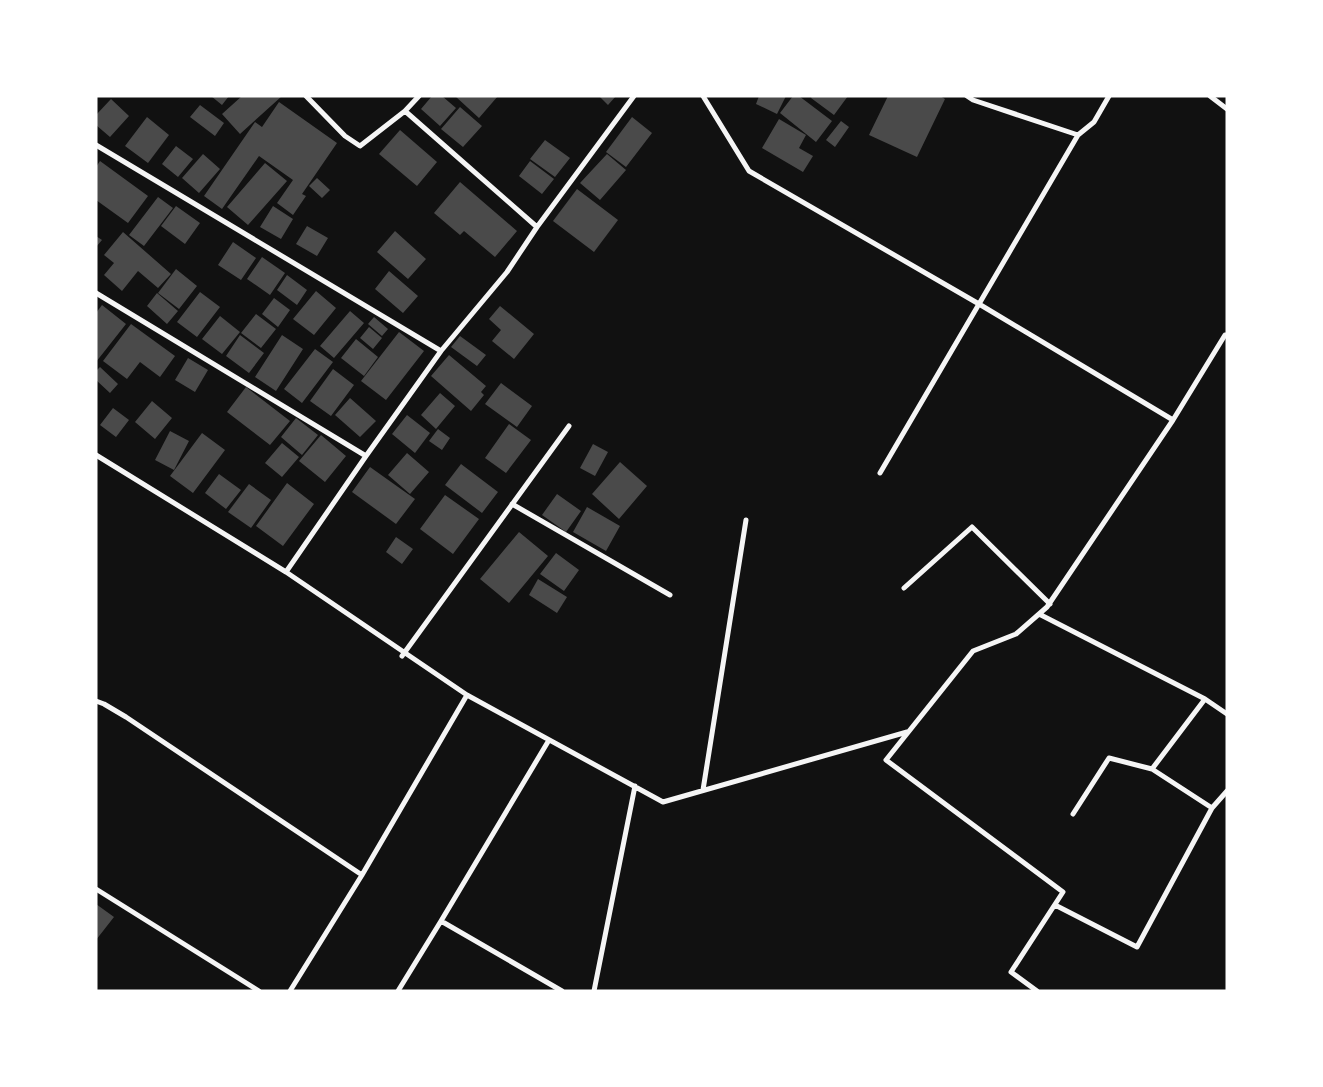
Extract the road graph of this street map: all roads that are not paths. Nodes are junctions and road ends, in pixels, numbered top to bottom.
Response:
1 (306, 96) edge
2 (419, 96) edge
3 (634, 96) edge
4 (703, 96) edge
5 (967, 96) edge
6 (1109, 96) edge
7 (1210, 96) edge
8 (1227, 109) edge
9 (406, 111) junction
10 (1078, 135) junction
11 (96, 145) edge
12 (537, 227) junction
13 (96, 293) edge
14 (979, 304) junction
15 (1227, 335) edge
16 (441, 351) junction
17 (1173, 420) junction
18 (569, 426) dead end
19 (96, 456) edge
20 (366, 456) junction
21 (880, 472) dead end
22 (512, 504) junction
23 (746, 520) dead end
24 (286, 572) junction
25 (904, 588) dead end
26 (670, 594) dead end
27 (1050, 604) junction
28 (1039, 614) junction
29 (404, 654) junction
30 (467, 695) junction
31 (1204, 698) junction
32 (96, 701) edge
33 (1227, 714) edge
34 (907, 732) junction
35 (549, 740) junction
36 (1152, 769) junction
37 (635, 786) junction
38 (704, 790) junction
39 (1227, 791) edge
40 (1212, 808) junction
41 (1073, 814) dead end
42 (362, 874) junction
43 (96, 889) edge
44 (1055, 905) junction
45 (441, 921) junction
46 (259, 991) edge
47 (290, 991) edge
48 (398, 991) edge
49 (562, 991) edge
50 (594, 991) edge
51 (1037, 991) edge

1 - 9 street
2 - 9 street
3 - 12 street
4 - 14 street
5 - 10 street
6 - 10 street
7 - 8 street
9 - 12 street
10 - 14 street
11 - 16 street
12 - 16 street
13 - 20 street
14 - 17 street
14 - 21 street
15 - 17 street
16 - 20 street
17 - 27 street
18 - 22 street
19 - 24 street
20 - 24 street
22 - 26 street
22 - 29 street
23 - 38 street
24 - 29 street
25 - 27 street
27 - 28 street
28 - 31 street
28 - 34 street
29 - 30 street
30 - 35 street
30 - 42 street
31 - 33 street
31 - 36 street
32 - 42 street
34 - 38 street
34 - 44 street
35 - 37 street
35 - 45 street
36 - 40 street
36 - 41 street
37 - 38 street
37 - 50 street
39 - 40 street
40 - 44 street
42 - 47 street
43 - 46 street
44 - 51 street
45 - 48 street
45 - 49 street

